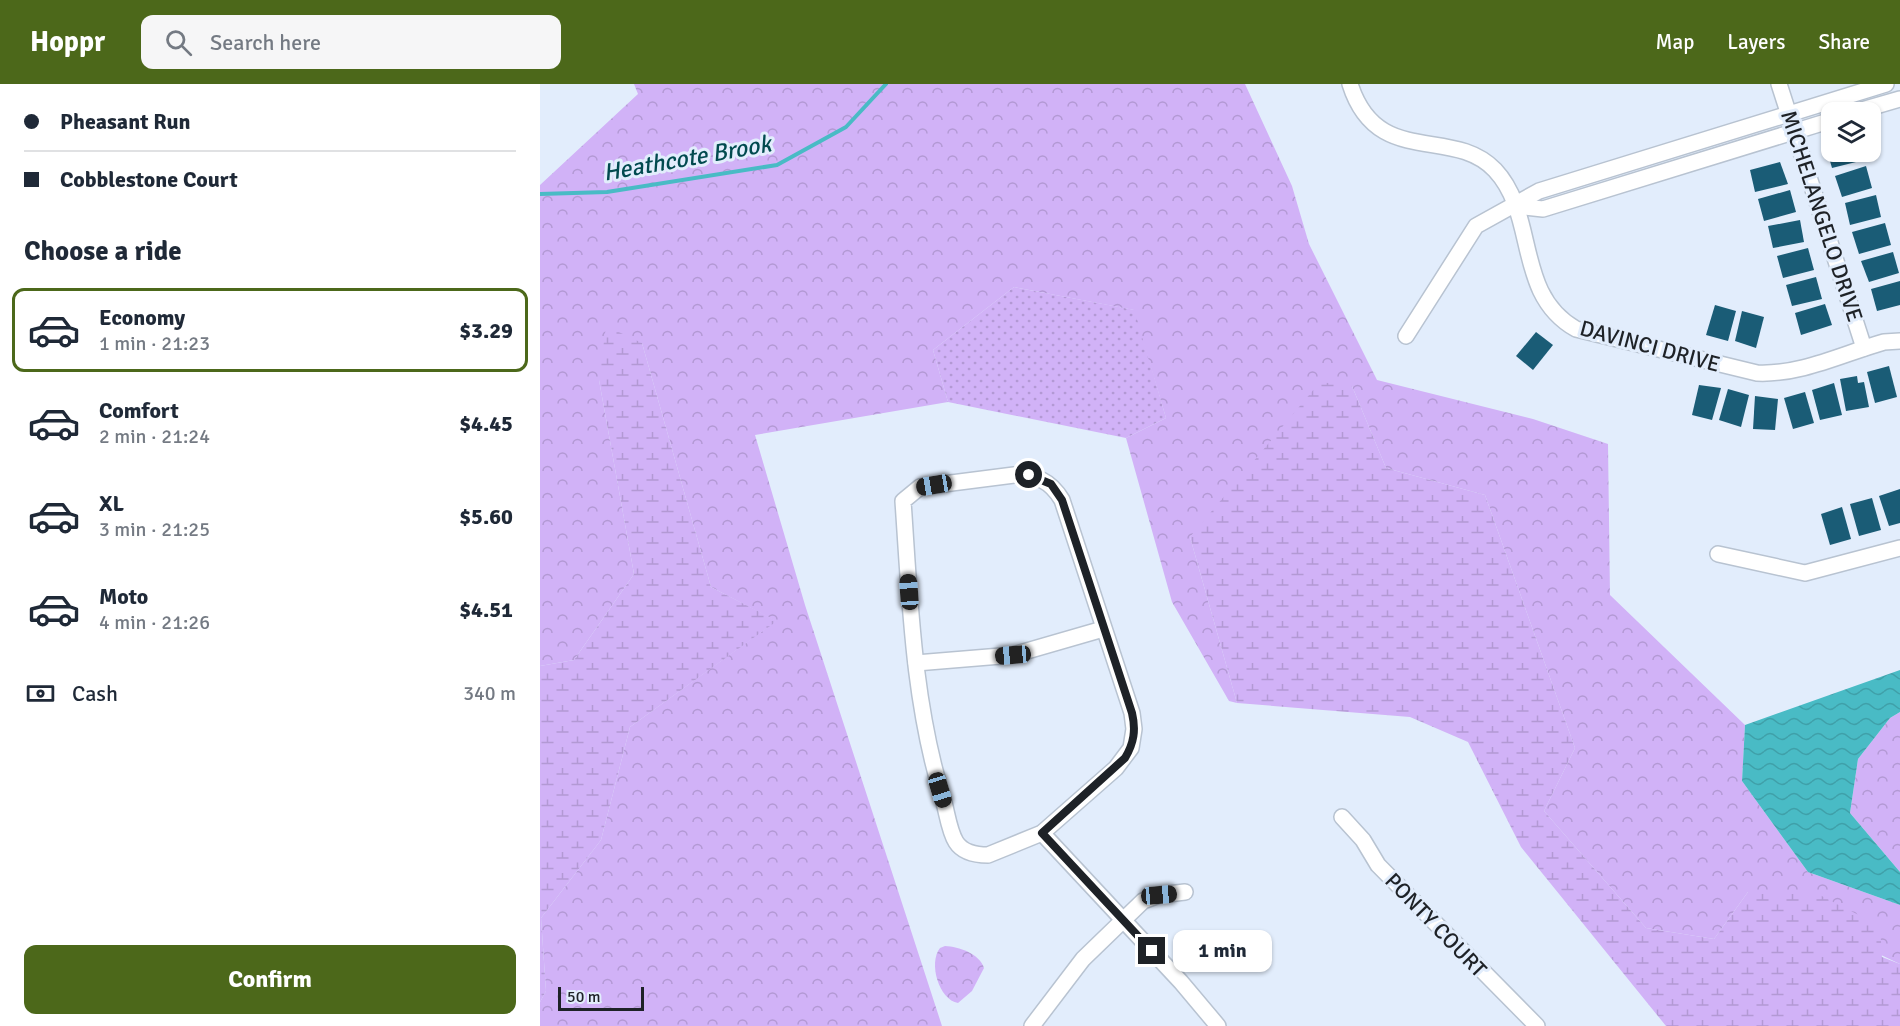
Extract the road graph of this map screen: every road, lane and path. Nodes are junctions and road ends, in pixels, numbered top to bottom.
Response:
1 (1350, 84) edge
2 (1779, 84) edge
3 (1886, 84) edge
4 (1900, 99) edge
5 (1881, 104) edge
6 (1789, 114) junction
7 (1821, 123) edge
8 (1794, 132) junction
9 (1628, 163) junction
10 (1632, 180) junction
11 (1515, 206) junction
12 (1406, 336) dead end
13 (1900, 341) edge
14 (1864, 348) junction
15 (1900, 548) edge
16 (1718, 554) dead end
17 (1103, 629) junction
18 (916, 663) junction
19 (1342, 817) dead end
20 (1042, 833) junction
21 (1185, 892) dead end
22 (1123, 921) junction
23 (1032, 1026) edge
24 (1218, 1026) edge
25 (1537, 1026) edge

1 - 11 street, DAVINCI DRIVE
2 - 6 street, MICHELANGELO DRIVE
3 - 6 street
4 - 5 street
6 - 8 street, MICHELANGELO DRIVE
6 - 9 street
7 - 8 street
8 - 10 street
8 - 14 street, MICHELANGELO DRIVE
9 - 10 street
9 - 11 street
10 - 11 street
11 - 12 street
11 - 14 street, DAVINCI DRIVE
13 - 14 street, DAVINCI DRIVE
15 - 16 street
17 - 18 street
17 - 18 street
17 - 20 street
18 - 20 street
19 - 25 street, PONTY COURT
20 - 22 street
21 - 22 street
22 - 23 street
22 - 24 street

